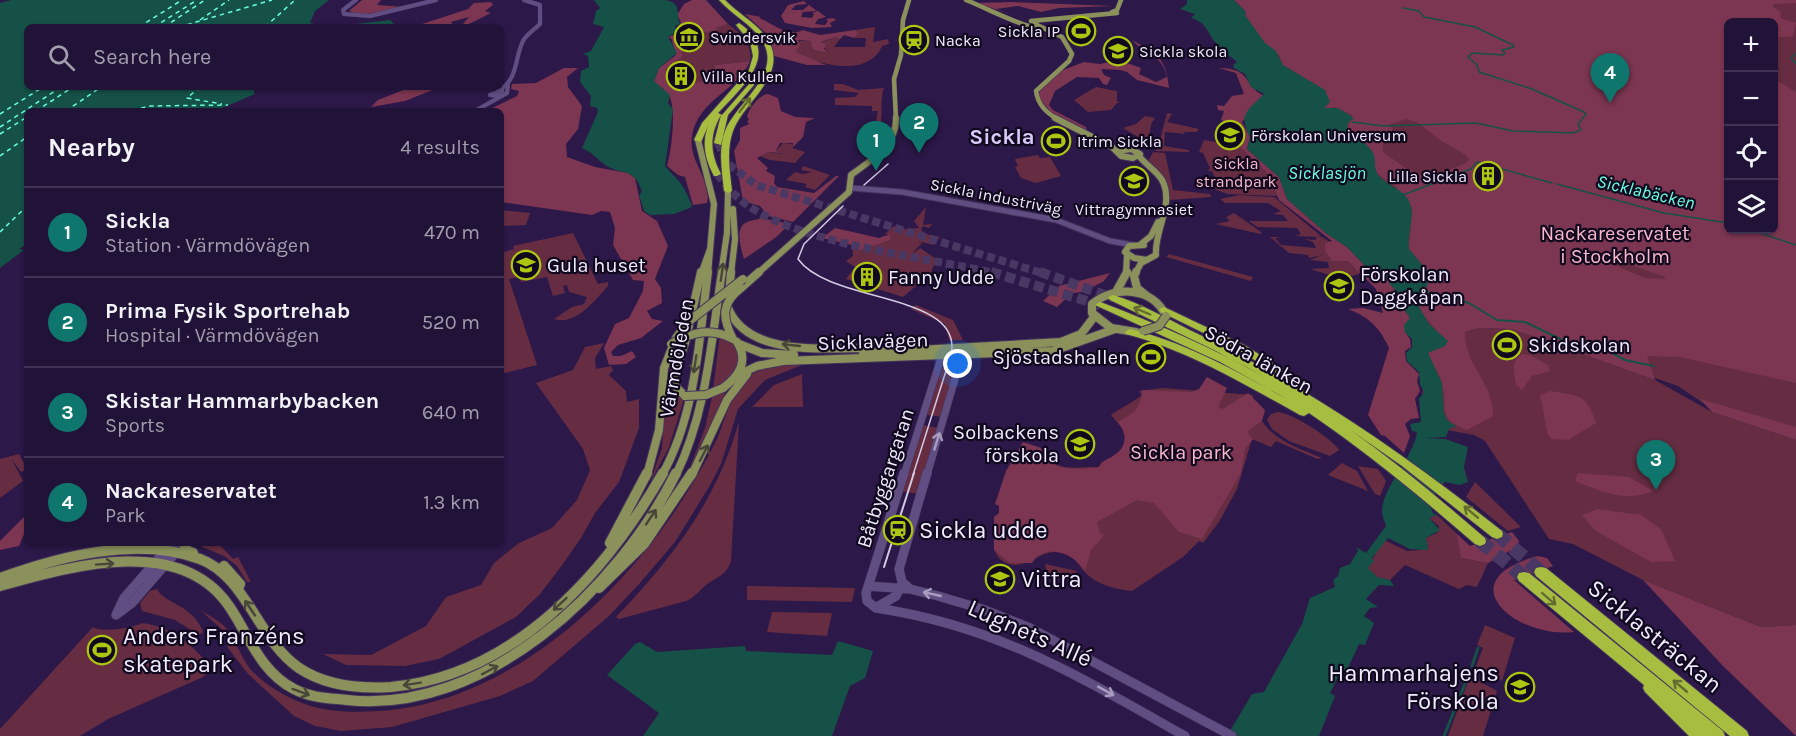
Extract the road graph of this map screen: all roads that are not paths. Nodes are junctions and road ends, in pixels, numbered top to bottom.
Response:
1 (356, 0) edge
2 (436, 0) edge
3 (525, 0) edge
4 (909, 0) edge
5 (966, 0) edge
6 (1121, 0) edge
7 (723, 1) edge
8 (714, 2) dead end
9 (977, 6) junction
10 (1031, 23) junction
11 (763, 40) junction
12 (747, 80) junction
13 (508, 82) junction
14 (504, 86) edge
15 (498, 91) joint
16 (505, 94) junction
17 (492, 96) junction
18 (484, 106) junction
19 (480, 108) edge
20 (1097, 139) junction
21 (698, 140) joint
22 (718, 143) dead end
23 (1128, 148) junction
24 (1117, 151) junction
25 (1139, 156) junction
26 (1129, 158) junction
27 (717, 174) tunnel mouth
28 (850, 190) junction
29 (728, 194) junction
30 (712, 244) junction
31 (1137, 244) junction
32 (1155, 250) junction
33 (1126, 253) junction
34 (1150, 259) junction
35 (742, 283) junction
36 (1114, 295) junction
37 (1147, 296) junction
38 (1100, 305) tunnel mouth
39 (1165, 313) junction
40 (1095, 317) junction
41 (1115, 329) junction
42 (1130, 332) junction
43 (736, 342) junction
44 (670, 344) junction
45 (912, 349) junction
46 (944, 351) junction
47 (966, 351) junction
48 (783, 361) junction
49 (736, 378) junction
50 (662, 379) junction
51 (674, 389) junction
52 (727, 402) junction
53 (1376, 440) junction
54 (1389, 465) junction
55 (1497, 534) tunnel mouth
56 (1480, 541) tunnel mouth
57 (185, 546) edge
58 (170, 549) edge
59 (600, 562) junction
60 (158, 565) junction
61 (1541, 572) tunnel mouth
62 (0, 578) edge
63 (1524, 578) tunnel mouth
64 (0, 586) edge
65 (868, 586) junction
66 (901, 586) junction
67 (238, 589) junction
68 (588, 595) junction
69 (876, 608) junction
70 (1574, 620) junction
71 (1700, 702) junction
72 (1185, 736) edge
73 (1232, 736) edge
74 (1699, 736) edge
75 (1717, 736) edge
76 (1741, 736) edge
77 (1749, 736) edge

1 - 2 street
3 - 13 street
4 - 28 main road
5 - 9 main road
6 - 10 main road
7 - 11 highway
8 - 12 highway
9 - 10 main road
9 - 10 main road
10 - 20 main road
11 - 22 highway
29 -> 11 highway
12 - 21 highway
12 - 27 highway
13 - 14 street
13 - 16 street
15 - 16 street
15 - 17 street
16 - 17 street
16 - 18 street
17 - 18 street
18 - 19 street
20 - 23 main road
20 - 24 main road
21 - 30 main road, Värmdöleden
23 - 24 main road
23 - 25 main road
24 - 26 main road
25 - 26 main road
25 - 32 main road
26 - 31 main road
28 - 31 street, Sickla industriväg
28 - 33 street, Sickla industriväg
28 - 35 main road
45 -> 29 main road
68 -> 29 main road, Värmdöleden
30 - 51 main road
30 -> 59 main road, Värmdöleden
31 - 32 main road
31 - 33 main road
32 - 34 main road
33 - 34 main road
33 - 36 main road
34 - 37 main road
35 - 43 main road, bridge
35 - 44 main road, bridge
36 - 37 main road
36 - 40 main road
53 -> 36 highway, Södra länken
37 - 39 main road
38 - 54 highway, Södra länken
39 - 42 main road, bridge
39 - 53 highway
40 - 41 main road
40 - 47 main road, Sicklavägen
41 - 42 main road
41 - 47 main road, Sicklavägen
42 - 54 highway
43 - 44 main road, Sicklavägen, bridge
43 - 45 main road, Sicklavägen
43 - 49 main road
44 - 50 main road
45 - 46 main road, Sicklavägen
46 - 47 main road, Sicklavägen
46 - 48 main road, Sicklavägen
46 - 65 street, Båtbyggargatan
66 -> 47 street, Båtbyggargatan
48 - 49 main road, Sicklavägen
48 - 52 main road
49 - 51 main road, Sicklavägen, bridge
49 - 52 main road
50 - 51 main road
50 - 59 main road
68 -> 52 main road
55 -> 53 highway, Södra länken
54 - 56 highway
57 - 67 main road
58 - 60 street
58 - 62 main road
58 - 67 main road
59 -> 67 main road
60 - 60 street
64 -> 60 main road
60 -> 68 main road
71 -> 61 highway, Sicklasträckan
63 -> 70 highway, Sicklasträckan
65 - 66 street, Lugnets Allé
65 - 69 street
66 - 69 street
73 -> 66 street, Lugnets Allé
69 -> 72 street, Lugnets Allé
70 - 74 highway
70 - 75 highway, Sicklasträckan
71 - 76 highway, Sicklasträckan
71 - 77 highway

